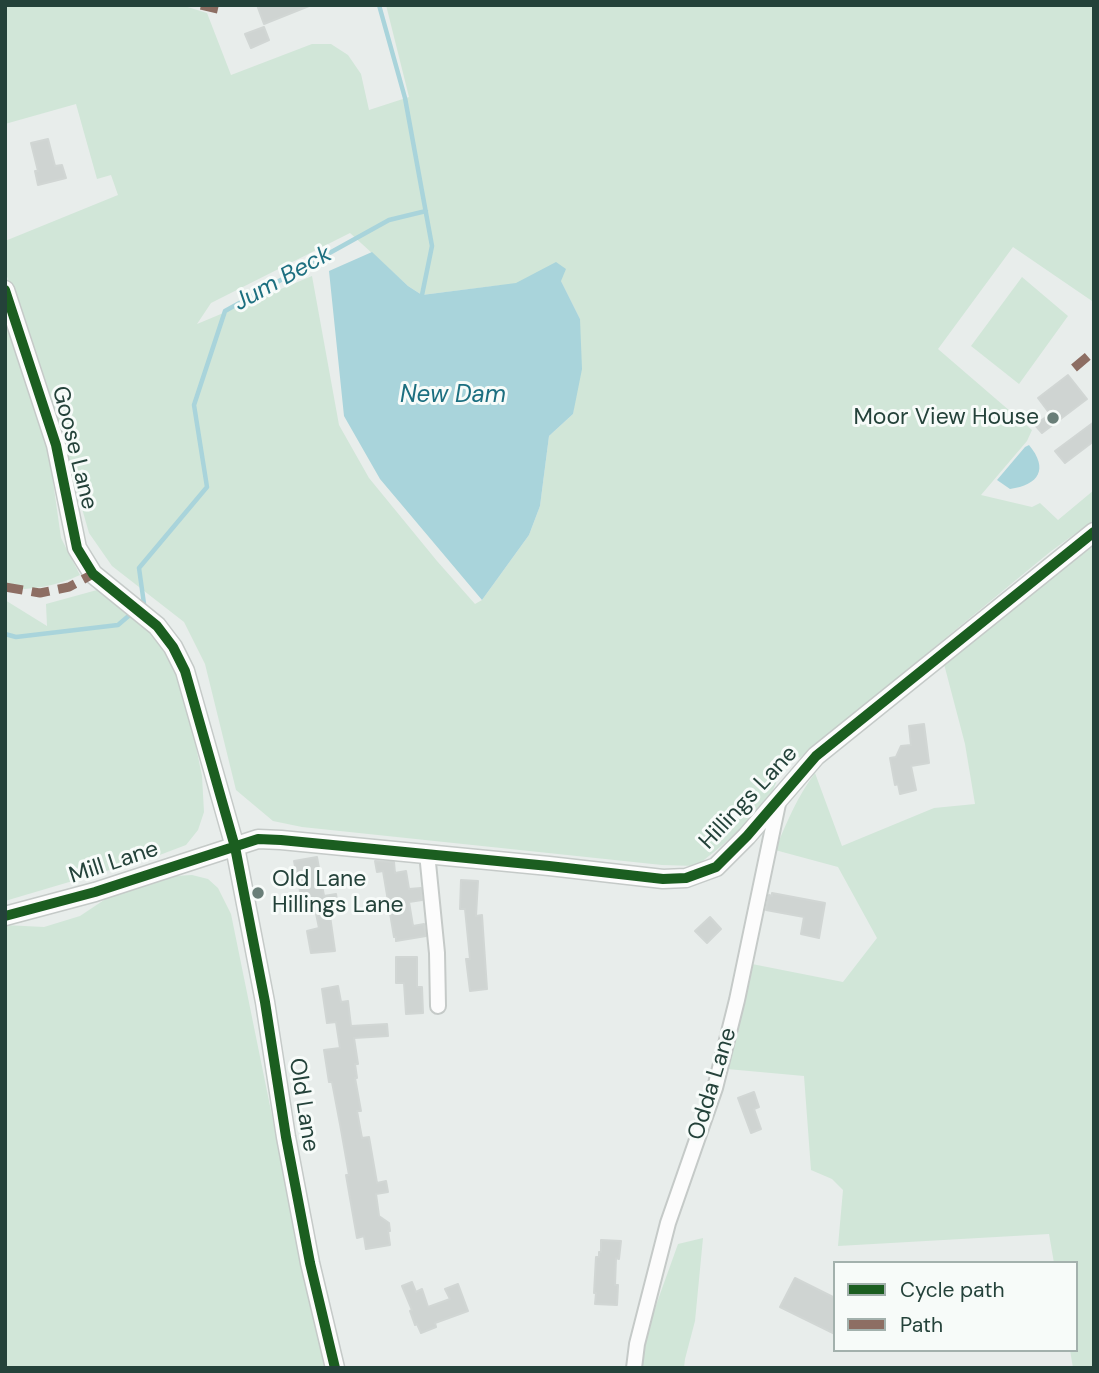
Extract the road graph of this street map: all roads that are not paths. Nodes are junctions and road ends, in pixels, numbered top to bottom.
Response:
1 (5, 290) edge
2 (1094, 532) edge
3 (779, 798) junction
4 (235, 847) junction
5 (427, 853) junction
6 (5, 916) edge
7 (438, 1006) dead end
8 (335, 1368) edge
9 (634, 1368) edge

1 - 4 street, Goose Lane
2 - 3 street, Hillings Lane
3 - 5 street, Hillings Lane
3 - 9 street, Odda Lane
4 - 5 street, Hillings Lane
4 - 6 street, Mill Lane
4 - 8 street, Old Lane
5 - 7 street

